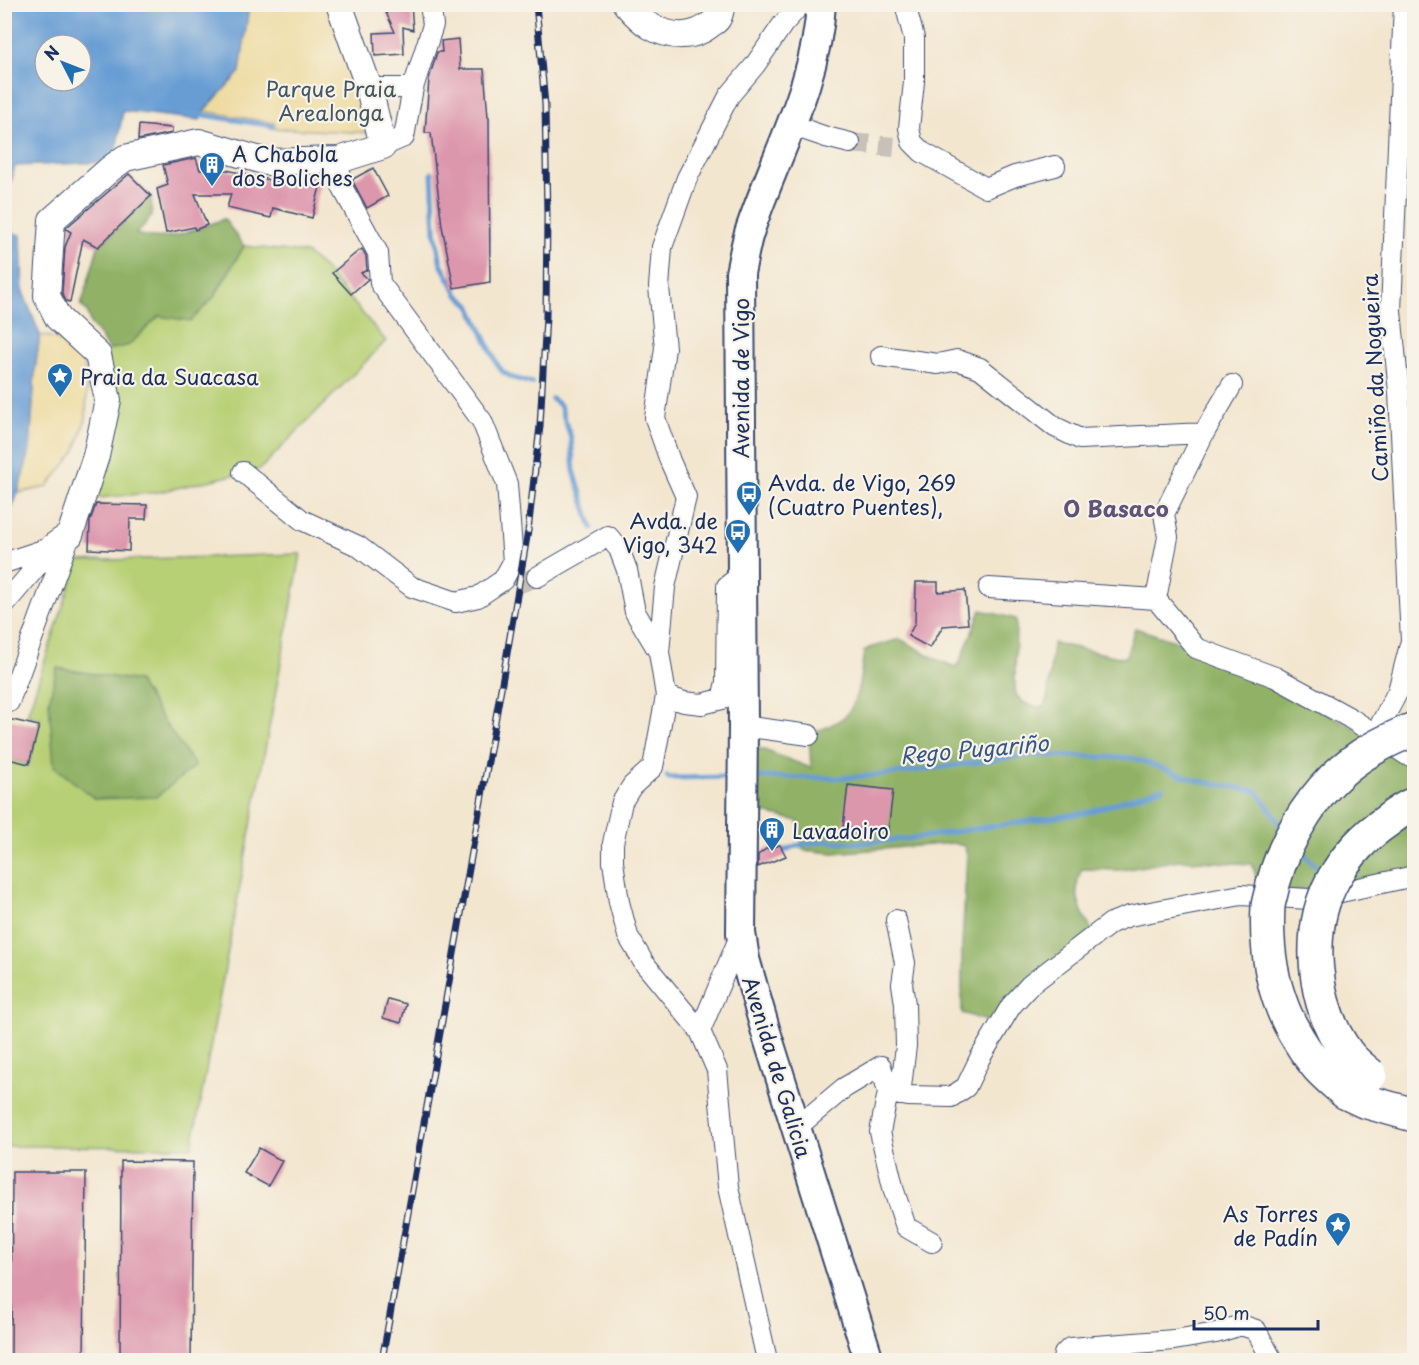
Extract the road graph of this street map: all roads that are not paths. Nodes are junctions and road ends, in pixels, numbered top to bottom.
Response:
1 (339, 4) edge
2 (430, 4) edge
3 (626, 4) edge
4 (722, 4) edge
5 (801, 4) edge
6 (821, 4) edge
7 (905, 4) edge
8 (1404, 4) edge
9 (369, 88) junction
10 (413, 88) junction
11 (791, 125) junction
12 (850, 143) tunnel mouth
13 (383, 146) junction
14 (339, 160) junction
15 (1055, 166) dead end
16 (881, 356) dead end
17 (1232, 385) dead end
18 (1204, 433) junction
19 (243, 472) dead end
20 (62, 540) junction
21 (4, 563) edge
22 (741, 575) junction
23 (537, 577) tunnel mouth
24 (514, 585) tunnel mouth
25 (989, 588) dead end
26 (478, 597) junction
27 (1156, 599) junction
28 (4, 604) edge
29 (1413, 647) edge
30 (659, 652) junction
31 (666, 696) junction
32 (9, 702) dead end
33 (1414, 729) edge
34 (743, 731) junction
35 (808, 735) dead end
36 (1375, 735) junction
37 (1414, 757) edge
38 (743, 765) joint
39 (1414, 804) edge
40 (1414, 876) edge
41 (896, 920) dead end
42 (741, 933) junction
43 (700, 1031) junction
44 (1358, 1083) junction
45 (894, 1094) junction
46 (1414, 1097) edge
47 (1414, 1115) edge
48 (796, 1128) junction
49 (932, 1242) dead end
50 (767, 1360) edge
51 (869, 1360) edge
52 (1063, 1360) edge
53 (1272, 1360) edge

1 - 9 street
2 - 10 street
3 - 4 street
5 - 30 street
6 - 11 main road, Avenida de Vigo
7 - 15 street
8 - 29 street, Camiño da Nogueira
9 - 10 street
9 - 13 street
10 - 13 street
11 - 12 street
11 - 22 main road, Avenida de Vigo
13 - 14 street
14 - 20 street
14 - 26 street
16 - 18 street
17 - 18 street
18 - 27 street
19 - 26 street
20 - 21 street
20 - 28 street
20 - 32 street
22 - 31 street
22 - 34 main road, Avenida de Vigo
23 - 30 street
24 - 26 street
25 - 27 street
27 - 36 street
29 - 36 street, Camiño da Nogueira
30 - 31 street
31 - 43 street
33 - 44 highway, bridge
34 - 35 street
34 - 38 main road, Avenida de Vigo
36 - 37 street
38 - 42 main road, Avenida de Galicia
39 - 44 highway, bridge
40 - 45 street
41 - 45 street
42 - 43 street
42 - 48 main road, Avenida de Galicia
43 - 50 street
44 - 46 highway
44 - 47 highway
45 - 48 street
45 - 49 street
48 - 51 main road, Avenida de Galicia
52 - 53 street

